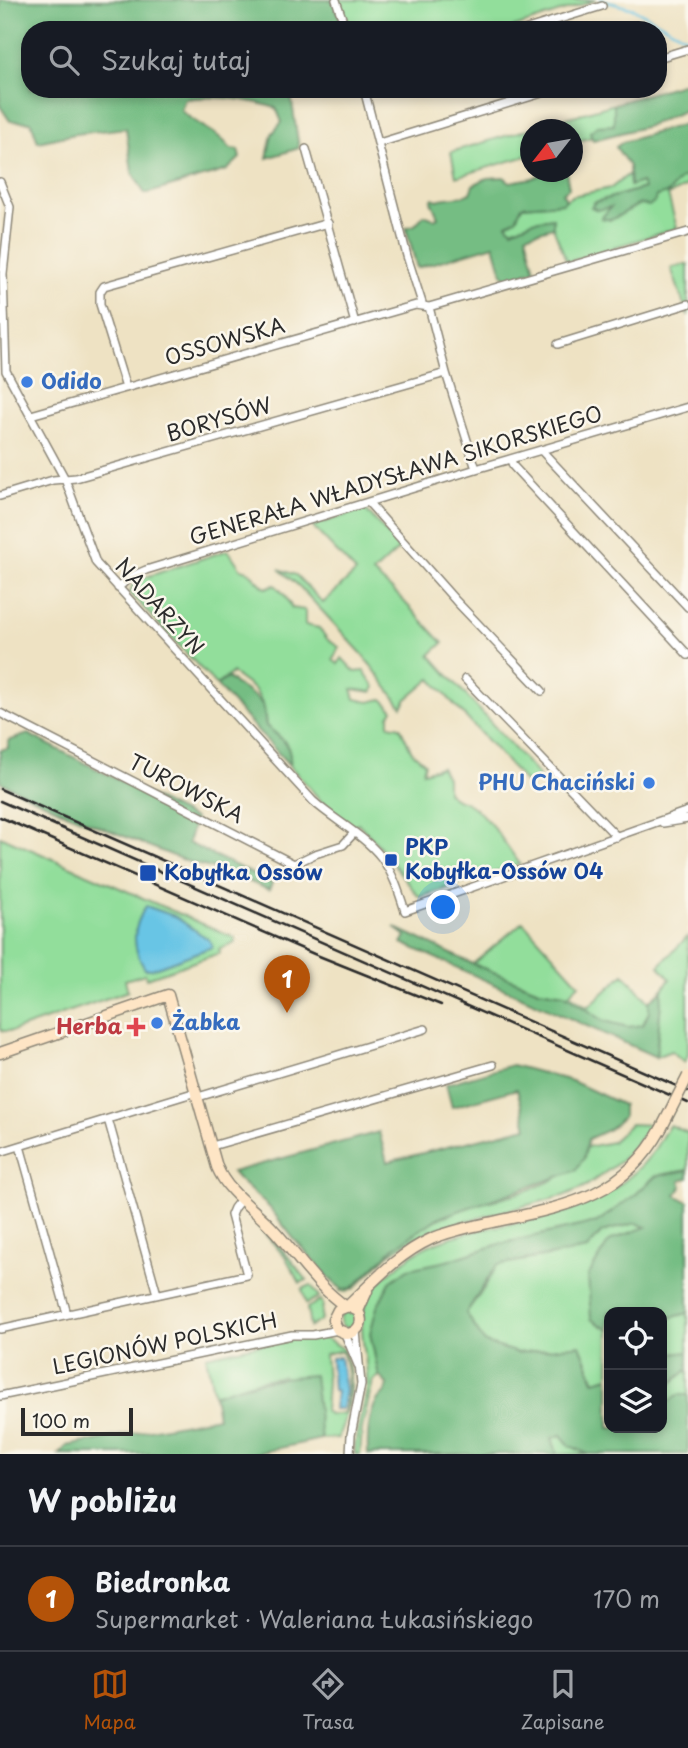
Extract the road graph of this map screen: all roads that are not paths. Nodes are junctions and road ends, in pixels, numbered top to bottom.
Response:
1 (336, 0) edge
2 (602, 6) dead end
3 (343, 21) edge
4 (553, 21) edge
5 (688, 49) edge
6 (667, 55) edge
7 (366, 98) edge
8 (526, 98) edge
9 (379, 143) junction
10 (306, 149) dead end
11 (0, 182) edge
12 (328, 223) junction
13 (10, 225) junction
14 (0, 227) edge
15 (688, 232) edge
16 (688, 304) edge
17 (426, 307) junction
18 (355, 323) junction
19 (558, 344) dead end
20 (446, 373) junction
21 (9, 378) junction
22 (0, 381) edge
23 (126, 388) junction
24 (688, 407) edge
25 (31, 415) junction
26 (541, 450) junction
27 (511, 459) junction
28 (477, 469) junction
29 (65, 479) junction
30 (0, 496) edge
31 (369, 503) junction
32 (118, 588) junction
33 (688, 607) edge
34 (688, 655) edge
35 (465, 679) dead end
36 (542, 691) dead end
37 (0, 713) edge
38 (688, 811) edge
39 (688, 819) edge
40 (652, 825) junction
41 (354, 833) junction
42 (617, 836) junction
43 (425, 1029) dead end
44 (0, 1053) edge
45 (494, 1065) dead end
46 (688, 1076) edge
47 (197, 1095) junction
48 (108, 1119) junction
49 (20, 1146) junction
50 (212, 1146) junction
51 (0, 1152) edge
52 (241, 1199) junction
53 (157, 1294) junction
54 (347, 1309) junction
55 (67, 1314) junction
56 (0, 1329) edge
57 (346, 1332) junction
58 (0, 1396) edge
59 (350, 1454) edge

1 - 3 street
2 - 4 street
5 - 6 street
7 - 9 street
8 - 9 street
9 - 17 street
10 - 12 street
11 - 13 street, NADARZYN
12 - 18 street
12 - 23 street
13 - 14 street
13 - 21 street, NADARZYN
15 - 17 street, OSSOWSKA
16 - 19 street
17 - 18 street, OSSOWSKA
17 - 20 street
18 - 23 street, OSSOWSKA
20 - 28 street
20 - 29 street, BORYSÓW
21 - 22 street
21 - 25 street, NADARZYN
23 - 25 street, OSSOWSKA
24 - 26 street, GENERAŁA WŁADYSŁAWA SIKORSKIEGO
25 - 29 street, NADARZYN
26 - 27 street, GENERAŁA WŁADYSŁAWA SIKORSKIEGO
26 - 33 street
27 - 28 street, GENERAŁA WŁADYSŁAWA SIKORSKIEGO
27 - 34 street
28 - 31 street, GENERAŁA WŁADYSŁAWA SIKORSKIEGO
29 - 30 street, BORYSÓW
29 - 32 street, NADARZYN
31 - 32 street, GENERAŁA WŁADYSŁAWA SIKORSKIEGO
31 - 36 street
32 - 41 street, NADARZYN
35 - 42 street
37 - 41 street, TUROWSKA
38 - 40 street
39 - 40 street
40 - 42 street
41 - 42 street, NADARZYN
43 - 47 street
44 - 47 street
45 - 50 street
46 - 54 street, bridge
47 - 48 street
47 - 50 street
48 - 49 street
48 - 53 street
49 - 51 street
49 - 55 street
50 - 52 street
52 - 53 street
52 - 54 street
53 - 55 street
54 - 57 street
54 - 57 street
55 - 56 street
57 - 58 street, LEGIONÓW POLSKICH
57 - 59 street

